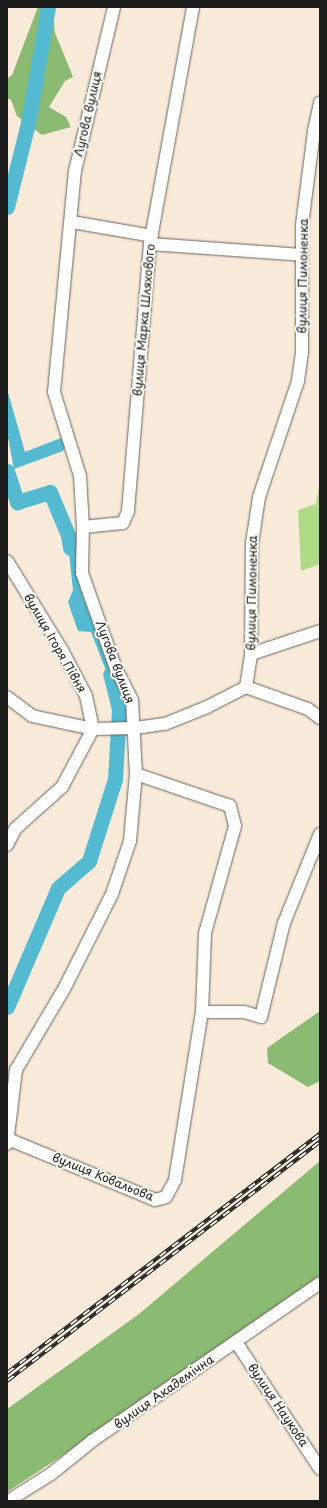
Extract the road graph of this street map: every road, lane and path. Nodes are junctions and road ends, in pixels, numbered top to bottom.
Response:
1 (114, 7) edge
2 (193, 7) edge
3 (320, 103) edge
4 (72, 222) junction
5 (151, 240) junction
6 (302, 255) junction
7 (84, 527) junction
8 (7, 562) edge
9 (320, 631) edge
10 (251, 654) junction
11 (246, 687) junction
12 (7, 698) edge
13 (320, 718) edge
14 (134, 727) junction
15 (92, 729) junction
16 (136, 774) junction
17 (320, 834) edge
18 (7, 844) edge
19 (202, 1012) junction
20 (8, 1141) edge
21 (319, 1284) edge
22 (236, 1342) junction
23 (320, 1469) edge
24 (8, 1501) edge

1 - 4 street, Лугова вулиця
2 - 5 street, вулиця Марка Шляхового
3 - 6 street, вулиця Пимоненка
4 - 5 street
4 - 7 street, Лугова вулиця
5 - 6 street
5 - 7 street, вулиця Марка Шляхового
6 - 10 street, вулиця Пимоненка
7 - 14 street, Лугова вулиця
8 - 15 street, вулиця Ігоря Півня
9 - 10 street
10 - 11 street, вулиця Пимоненка
11 - 13 street
11 - 14 street
12 - 15 street
14 - 15 street
14 - 16 street, вулиця Ковальова
15 - 18 street
16 - 19 street, вулиця Ковальова
16 - 20 street, вулиця Ковальова
17 - 19 street
19 - 20 street, вулиця Ковальова
21 - 22 street, вулиця Академічна
22 - 23 street, вулиця Наукова
22 - 24 street, вулиця Академічна

